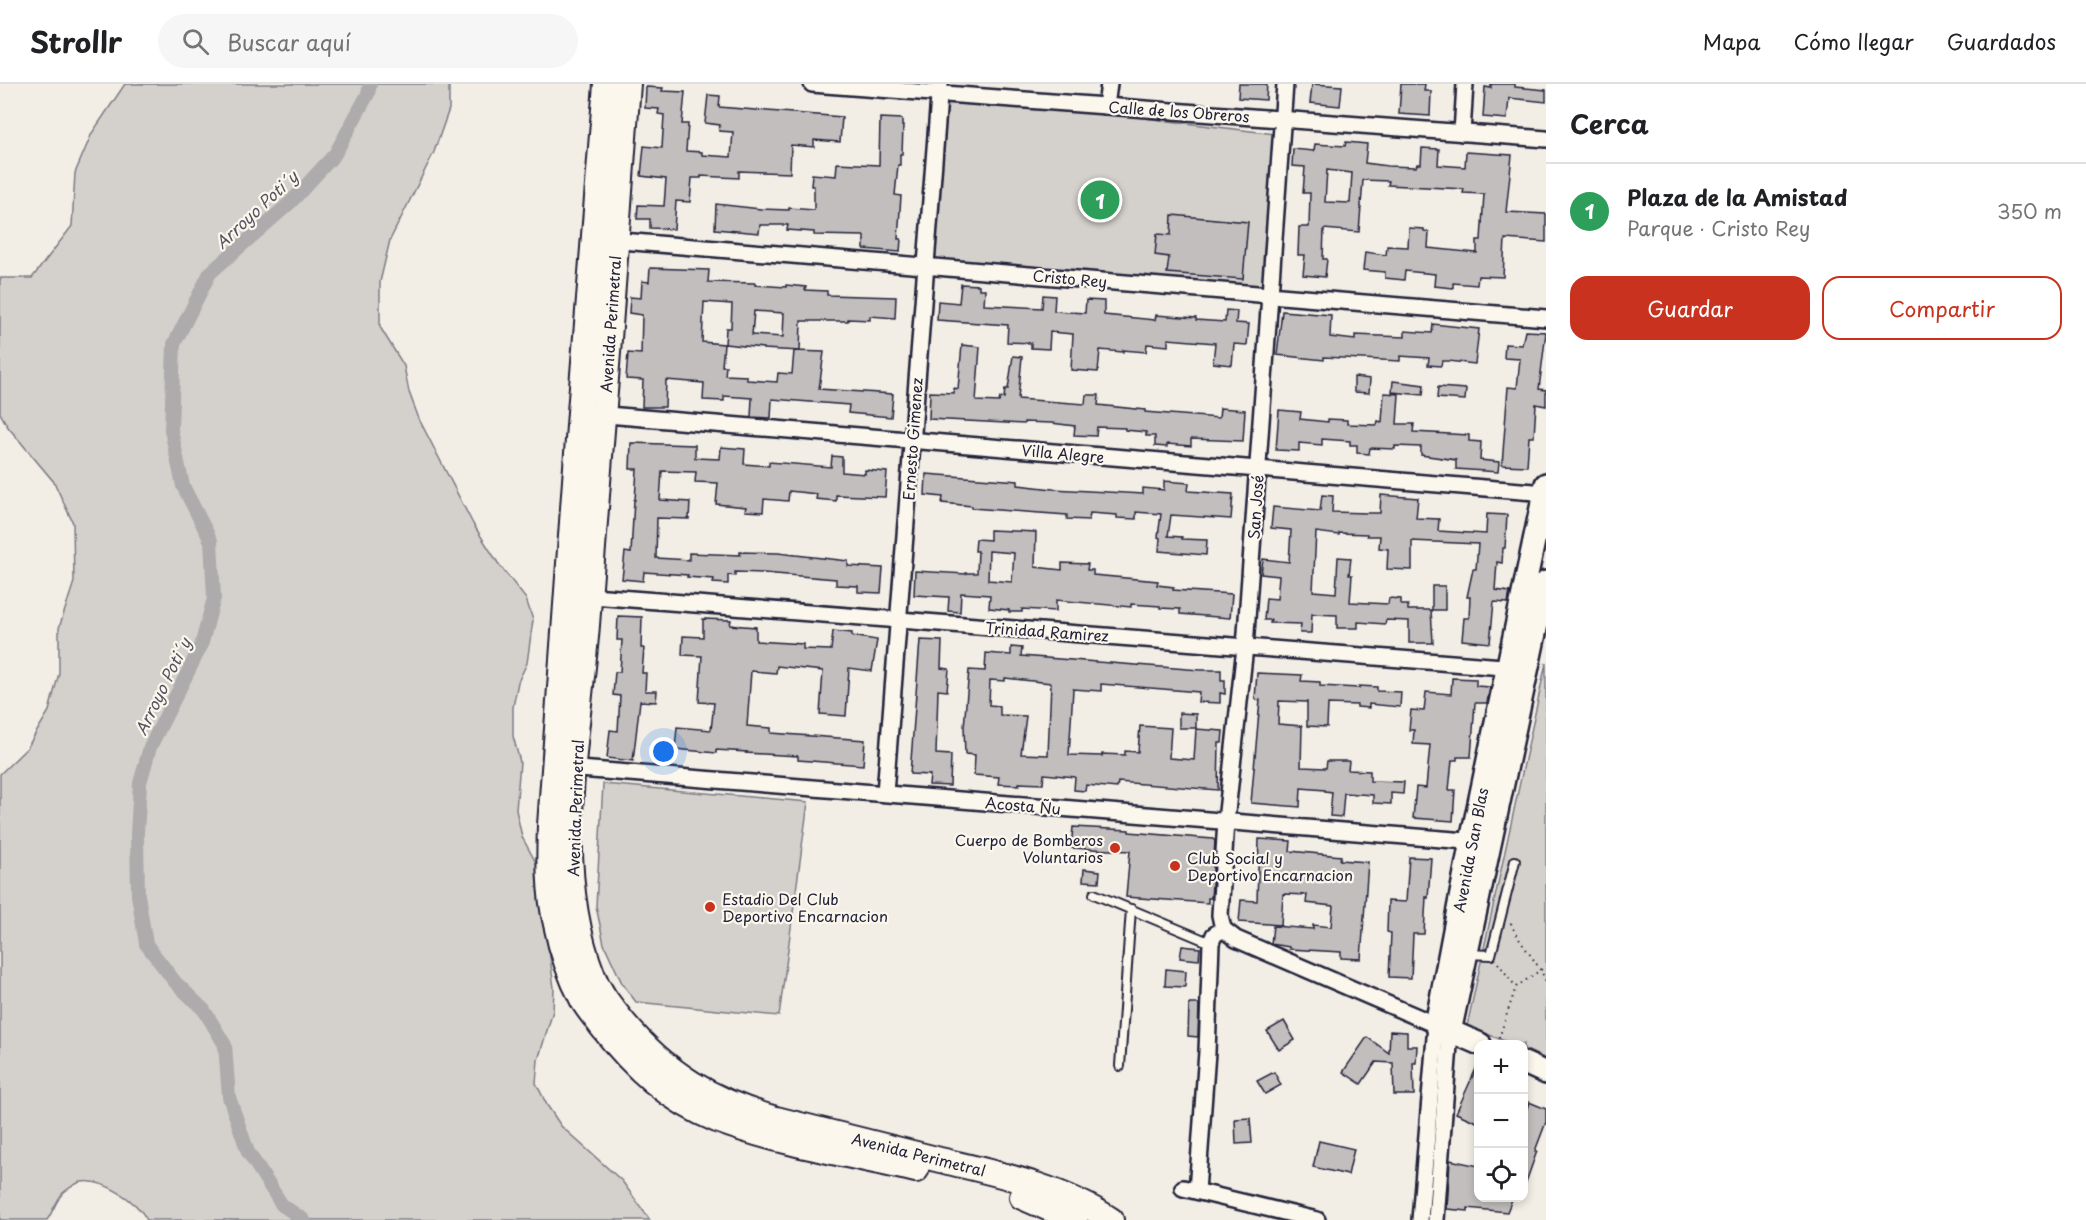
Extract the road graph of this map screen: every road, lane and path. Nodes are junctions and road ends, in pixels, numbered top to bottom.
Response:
1 (606, 84) edge
2 (628, 84) edge
3 (812, 84) edge
4 (1109, 84) edge
5 (1285, 84) edge
6 (1465, 84) edge
7 (939, 89) edge
8 (1107, 106) junction
9 (1282, 119) junction
10 (1462, 132) junction
11 (1546, 139) edge
12 (593, 239) junction
13 (617, 241) junction
14 (925, 266) junction
15 (1269, 295) junction
16 (1546, 318) edge
17 (580, 412) junction
18 (604, 414) junction
19 (912, 440) junction
20 (1257, 469) junction
21 (1545, 490) edge
22 (1546, 582) edge
23 (577, 595) junction
24 (898, 620) junction
25 (1245, 647) junction
26 (1507, 668) junction
27 (1528, 669) junction
28 (564, 767) junction
29 (885, 793) junction
30 (1226, 821) junction
31 (1481, 842) junction
32 (1515, 861) dead end
33 (1094, 894) dead end
34 (1504, 907) junction
35 (1131, 909) junction
36 (1223, 929) junction
37 (1211, 943) junction
38 (1467, 954) junction
39 (1491, 955) junction
40 (1542, 969) junction
41 (1546, 982) edge
42 (1516, 987) junction
43 (1443, 1028) junction
44 (1498, 1040) edge
45 (1474, 1041) edge
46 (1528, 1065) edge
47 (1120, 1066) dead end
48 (1546, 1073) edge
49 (1075, 1220) edge
50 (1111, 1220) edge
51 (1317, 1220) edge
52 (1420, 1220) edge
53 (1436, 1220) edge

1 - 12 main road, Avenida Perimetral
2 - 13 main road, Avenida Perimetral
3 - 7 street, Calle de los Obreros
4 - 8 street
5 - 9 street, San José
6 - 10 street
7 - 8 street, Calle de los Obreros
7 - 14 street, Ernesto Gimenez
8 - 9 street, Calle de los Obreros
9 - 10 street, Calle de los Obreros
9 - 15 street, San José
10 - 11 street, Calle de los Obreros
12 - 13 street, Cristo Rey
12 - 17 main road, Avenida Perimetral
13 - 14 street, Cristo Rey
13 - 18 main road, Avenida Perimetral
14 - 15 street, Cristo Rey
14 - 19 street, Ernesto Gimenez
15 - 16 street, Cristo Rey
15 - 20 street, San José
17 - 18 street, Villa Alegre
17 - 23 main road, Avenida Perimetral
18 - 19 street, Villa Alegre
18 - 23 main road, Avenida Perimetral
19 - 20 street, Villa Alegre
19 - 24 street, Ernesto Gimenez
20 - 21 street, Villa Alegre
20 - 25 street, San José
21 - 26 street, Avenida San Blas
22 - 27 street, Avenida San Blas
23 - 24 street, Trinidad Ramirez
23 - 28 main road, Avenida Perimetral
24 - 25 street, Trinidad Ramirez
24 - 29 street, Ernesto Gimenez
25 - 26 street, Trinidad Ramirez
25 - 30 street, San José
26 - 27 street, Trinidad Ramirez
26 - 31 street, Avenida San Blas
27 - 31 street, Avenida San Blas
28 - 29 street, Acosta Ñu
28 - 49 main road, Avenida Perimetral
28 - 50 main road, Avenida Perimetral
29 - 30 street, Acosta Ñu
30 - 31 street, Acosta Ñu
30 - 36 street, San José
31 - 38 street, Avenida San Blas
31 - 43 street, Avenida San Blas
32 - 34 lane
33 - 35 lane
34 - 39 lane
34 - 40 path
35 - 37 lane
35 - 47 lane
36 - 37 street
36 - 43 street
37 - 51 street
38 - 39 lane
38 - 43 street, Avenida San Blas
39 - 42 path
40 - 41 path
40 - 42 path
42 - 44 path
43 - 45 street
43 - 52 street, Avenida San Blas
43 - 53 street, Avenida San Blas
46 - 48 street

